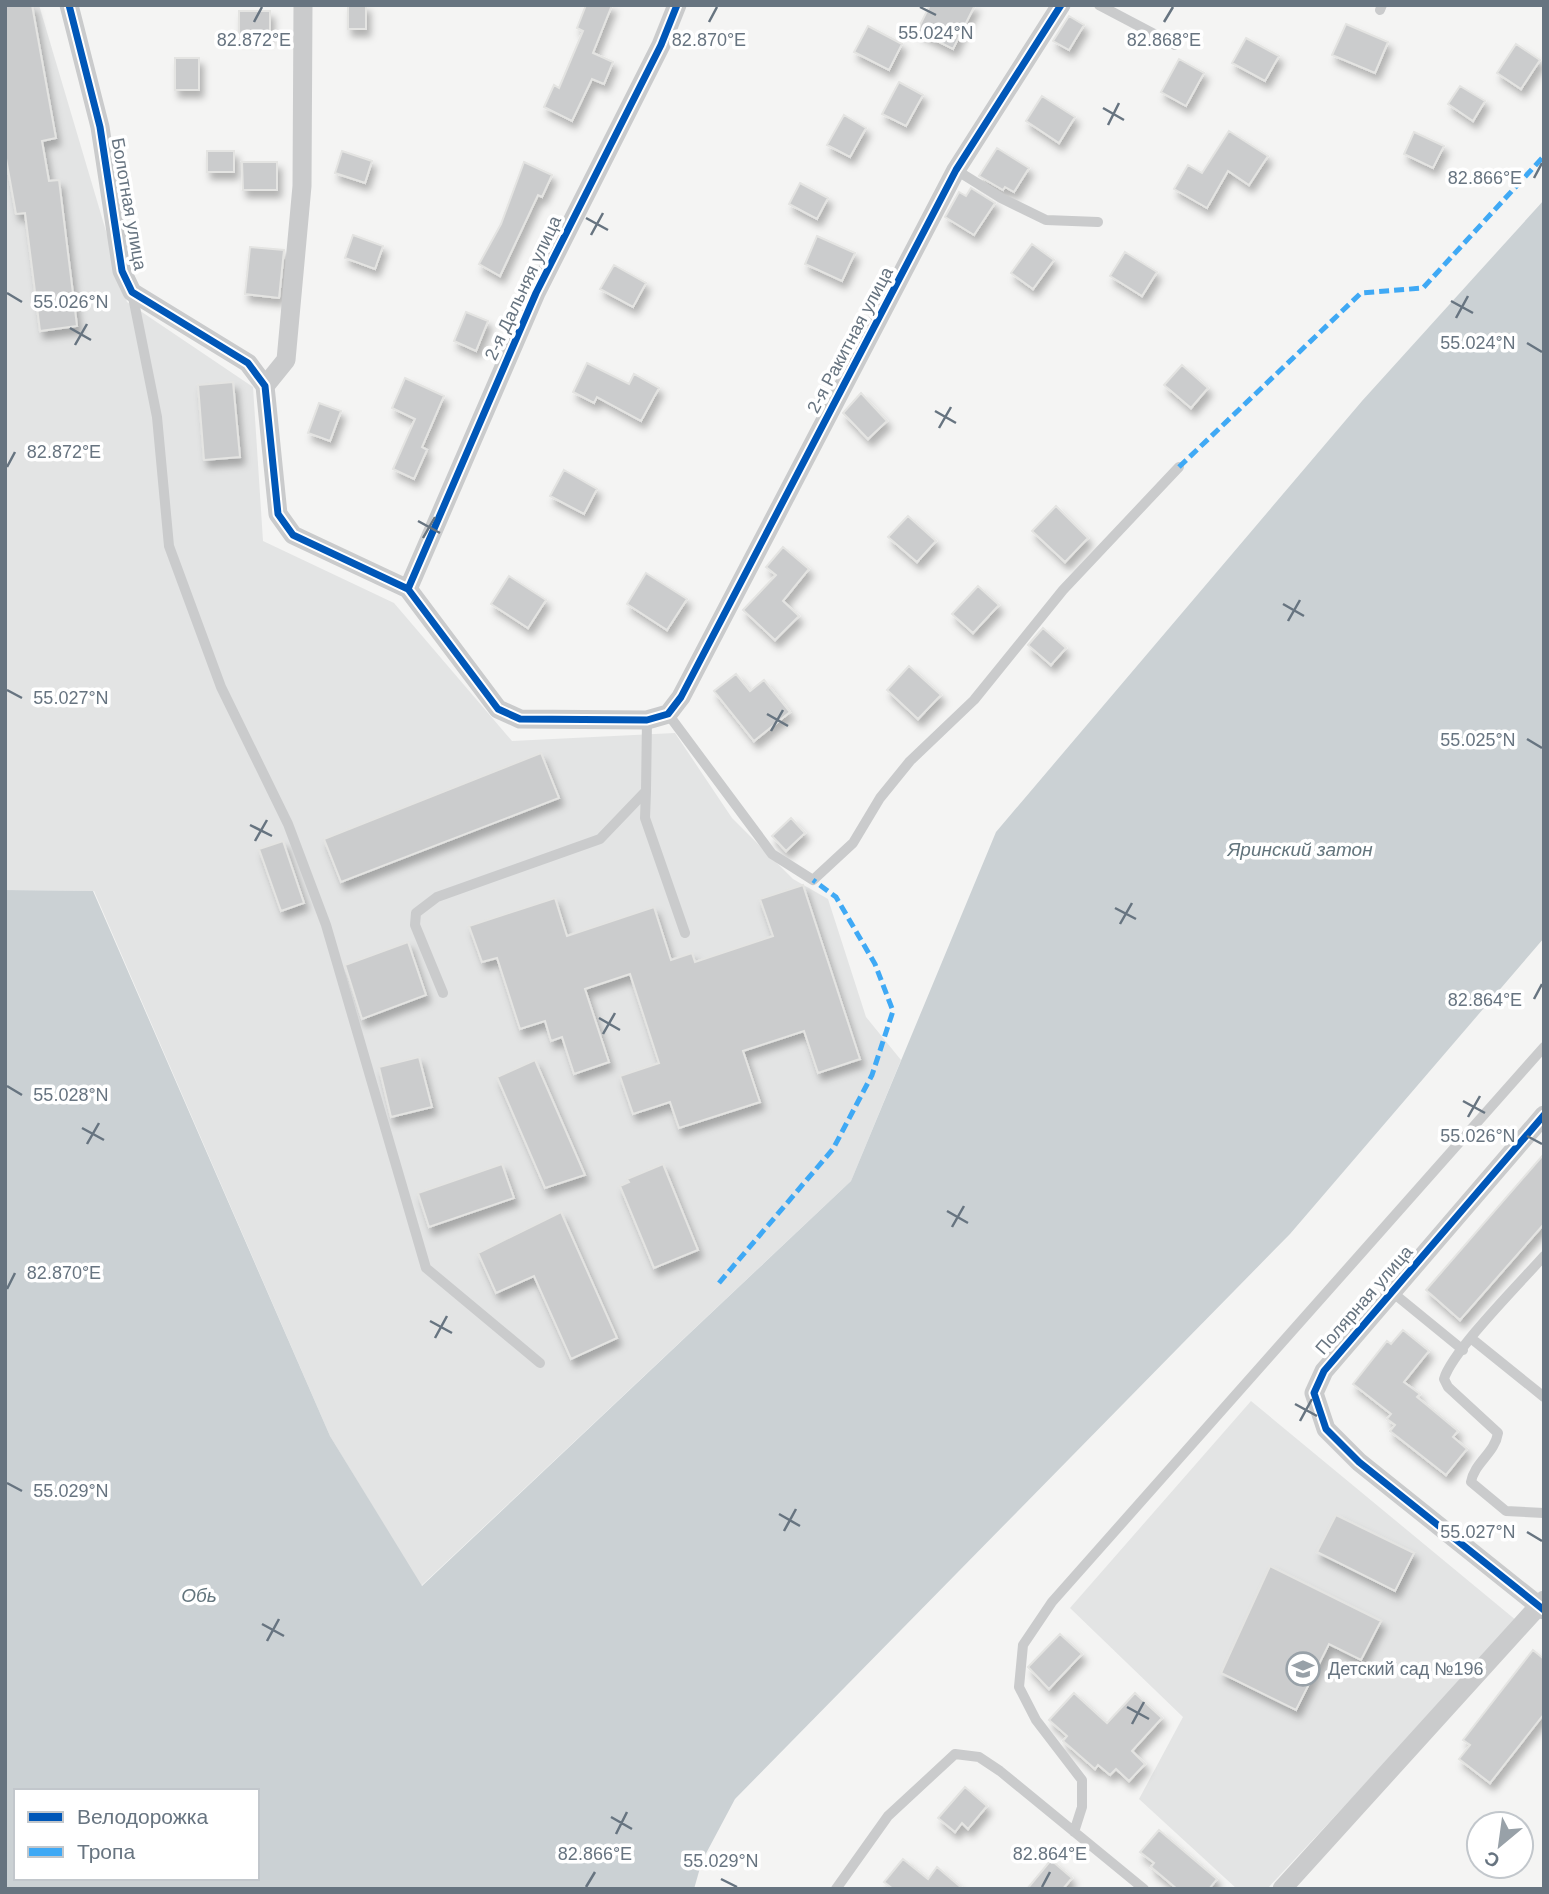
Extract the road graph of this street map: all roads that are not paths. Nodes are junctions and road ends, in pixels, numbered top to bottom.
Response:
1 (69, 5) edge
2 (303, 5) edge
3 (677, 5) edge
4 (1060, 5) edge
5 (1099, 5) edge
6 (1175, 46) dead end
7 (957, 170) junction
8 (1098, 222) dead end
9 (132, 292) junction
10 (265, 386) junction
11 (1179, 467) dead end
12 (408, 589) junction
13 (668, 714) junction
14 (648, 720) junction
15 (646, 791) junction
16 (685, 933) dead end
17 (443, 993) dead end
18 (1544, 1047) edge
19 (1544, 1115) edge
20 (1544, 1256) edge
21 (1392, 1292) junction
22 (1472, 1339) junction
23 (1463, 1350) junction
24 (540, 1363) dead end
25 (1544, 1397) edge
26 (1544, 1513) edge
27 (1542, 1605) edge
28 (1074, 1832) junction
29 (836, 1889) edge
30 (1144, 1889) edge
31 (1282, 1889) edge

1 - 9 street, Болотная улица
2 - 10 street
3 - 12 street, 2-я Дальняя улица
4 - 7 street, 2-я Ракитная улица
5 - 6 lane
7 - 8 lane
7 - 13 street, 2-я Ракитная улица
9 - 10 street, Болотная улица
9 - 24 lane
10 - 12 street
11 - 13 lane
12 - 14 street
13 - 14 street
14 - 15 lane
15 - 16 lane
15 - 17 lane
18 - 28 lane
19 - 21 street, Полярная улица
20 - 22 lane
21 - 23 lane
21 - 27 street, Полярная улица
22 - 23 lane
22 - 25 lane
23 - 26 lane
27 - 31 street
28 - 29 lane
28 - 30 lane

